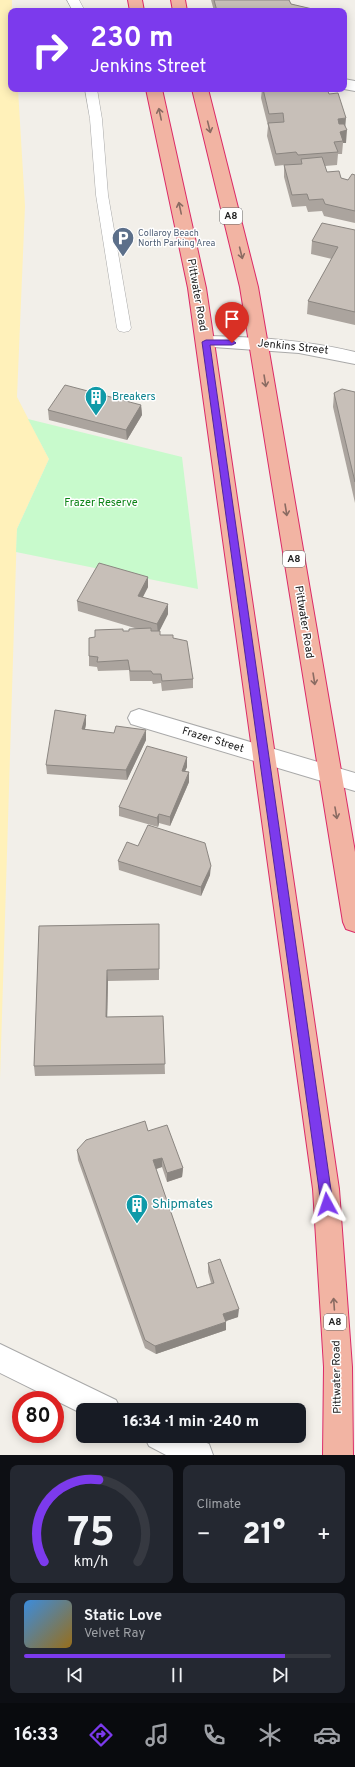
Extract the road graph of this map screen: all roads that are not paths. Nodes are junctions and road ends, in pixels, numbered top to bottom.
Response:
1 (92, 92) edge
2 (155, 92) edge
3 (201, 92) edge
4 (124, 328) dead end
5 (206, 342) junction
6 (258, 343) junction
7 (355, 358) edge
8 (139, 718) dead end
9 (264, 756) junction
10 (330, 775) junction
11 (355, 782) edge
12 (355, 922) edge
13 (0, 1358) edge
14 (92, 1403) edge
15 (173, 1443) edge
16 (198, 1455) edge
17 (338, 1455) edge

1 - 4 lane
5 -> 2 highway, Pittwater Road / A8
3 -> 6 highway, Pittwater Road / A8
5 - 6 street, Jenkins Street
5 - 9 highway, Pittwater Road / A8
6 - 7 street, Jenkins Street
6 -> 10 highway, Pittwater Road / A8
8 - 9 street, Frazer Street
9 - 10 street, Frazer Street
17 -> 9 highway, Pittwater Road / A8
10 - 11 street, Frazer Street
10 -> 12 highway, Pittwater Road / A8
13 - 14 street
15 - 16 street

